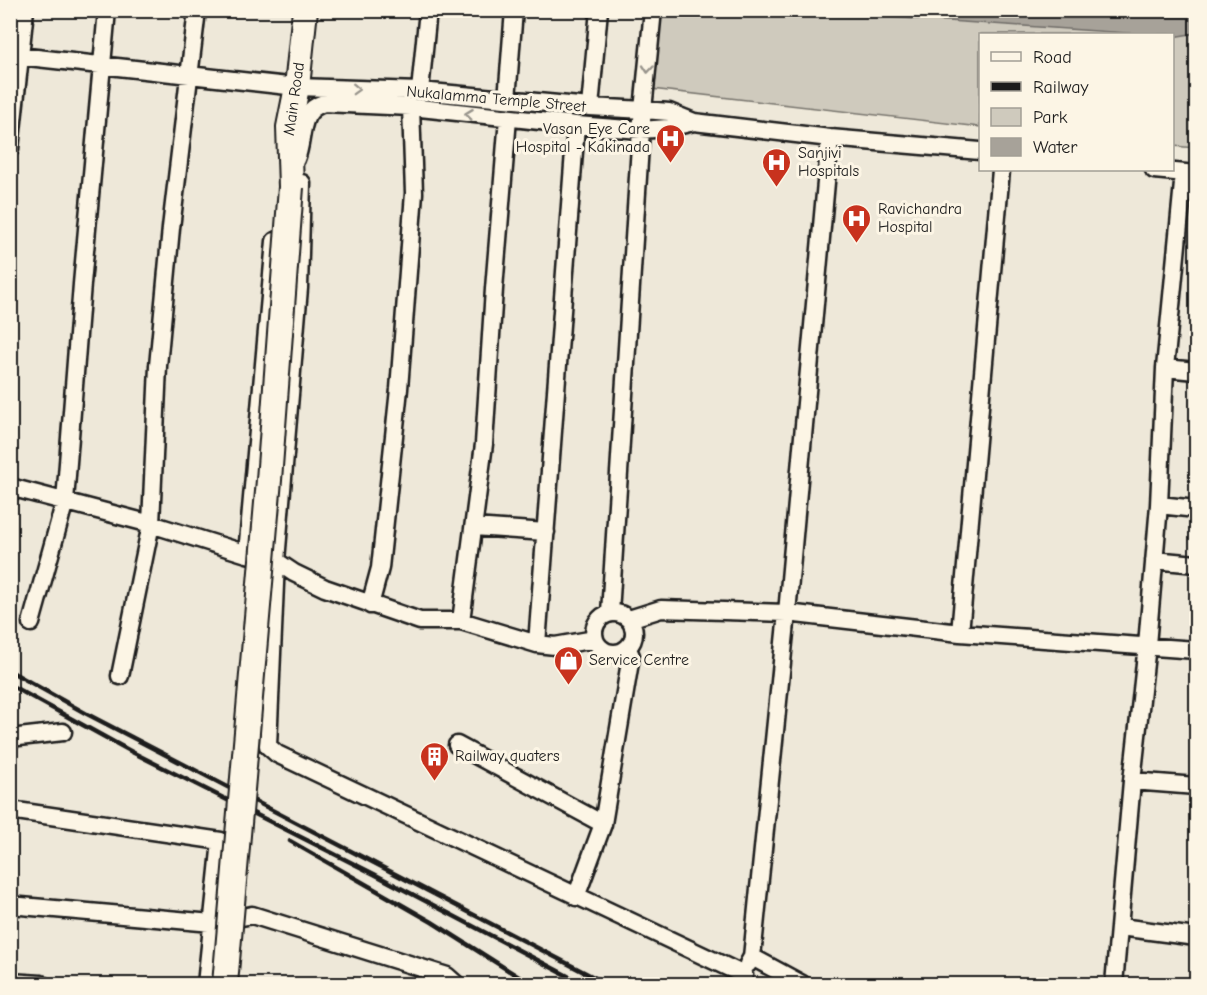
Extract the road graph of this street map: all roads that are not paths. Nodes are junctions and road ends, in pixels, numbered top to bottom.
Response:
1 (26, 10) edge
2 (106, 10) edge
3 (197, 10) edge
4 (305, 10) edge
5 (428, 10) edge
6 (514, 10) edge
7 (599, 10) edge
8 (653, 10) edge
9 (15, 55) edge
10 (102, 64) junction
11 (188, 74) junction
12 (297, 87) junction
13 (420, 91) junction
14 (507, 99) junction
15 (411, 107) junction
16 (590, 107) junction
17 (644, 110) junction
18 (508, 118) junction
19 (694, 122) junction
20 (576, 125) junction
21 (641, 129) junction
22 (830, 138) junction
23 (10, 149) edge
24 (979, 151) edge
25 (292, 167) junction
26 (1001, 171) edge
27 (1163, 171) edge
28 (1190, 174) edge
29 (1165, 368) junction
30 (1197, 371) edge
31 (10, 487) edge
32 (65, 501) junction
33 (1159, 505) junction
34 (1197, 509) edge
35 (151, 524) junction
36 (474, 526) junction
37 (546, 532) junction
38 (246, 554) junction
39 (276, 561) junction
40 (1154, 561) junction
41 (1197, 564) edge
42 (370, 605) junction
43 (787, 613) junction
44 (610, 614) junction
45 (629, 619) junction
46 (461, 621) junction
47 (31, 623) dead end
48 (960, 633) junction
49 (595, 639) junction
50 (537, 644) junction
51 (1147, 645) junction
52 (628, 648) junction
53 (1197, 650) edge
54 (120, 676) dead end
55 (63, 732) dead end
56 (10, 738) edge
57 (457, 745) dead end
58 (1132, 781) junction
59 (1197, 786) edge
60 (10, 810) edge
61 (603, 824) junction
62 (576, 897) junction
63 (10, 905) edge
64 (212, 923) junction
65 (1120, 927) junction
66 (1197, 937) edge
67 (752, 957) junction
68 (741, 980) edge
69 (10, 982) edge
70 (41, 984) edge
71 (206, 984) edge
72 (225, 984) edge
73 (456, 984) edge
74 (802, 984) edge
75 (1114, 984) edge

1 - 9 street
2 - 10 street
3 - 11 street
4 - 12 highway, Main Road
5 - 13 street
6 - 14 street
7 - 16 street
8 -> 17 street
9 - 10 street, Nukalamma Temple Street
9 - 23 street
10 - 11 street, Nukalamma Temple Street
10 - 32 street
11 - 12 street, Nukalamma Temple Street
11 - 35 street
12 -> 13 street, Nukalamma Temple Street
12 - 25 highway, Main Road
13 - 14 street, Nukalamma Temple Street
14 - 16 street, Nukalamma Temple Street
18 -> 15 street, Nukalamma Temple Street
15 - 25 street, Nukalamma Temple Street
15 - 42 street
16 - 17 street, Nukalamma Temple Street
17 - 19 street, Nukalamma Temple Street
17 - 21 street
18 - 20 street, Nukalamma Temple Street
18 - 36 street
19 - 21 street, Nukalamma Temple Street
19 - 22 street, Nukalamma Temple Street
20 - 21 street, Nukalamma Temple Street
20 - 37 street
21 - 44 street
22 - 24 street, Nukalamma Temple Street
22 - 43 street
25 - 38 street
25 - 39 street
25 - 72 highway, Main Road, bridge
26 - 48 street
27 - 28 street
28 - 29 street
29 - 30 street
29 - 33 street
31 - 32 street
32 - 35 street
32 - 47 street
33 - 34 street
33 - 40 street
35 - 38 street
35 - 54 street
36 - 37 street
36 - 46 street
37 - 50 street
38 - 39 street
39 - 42 street
39 - 62 street
40 - 41 street
40 - 51 street
42 - 46 street
43 - 45 street
43 - 48 street
43 - 67 street
44 - 45 street
44 - 49 street
45 - 52 street
46 - 50 street
48 - 51 street
49 - 50 street
49 - 52 street
51 - 53 street
51 - 58 street
52 - 61 street
55 - 56 street
57 - 61 street
58 - 59 street
58 - 65 street
60 - 64 street
61 - 62 street
62 - 68 street
63 - 64 street
64 - 71 street
64 - 73 street
65 - 66 street
65 - 75 street
67 - 68 street
67 - 74 street
69 - 70 street

